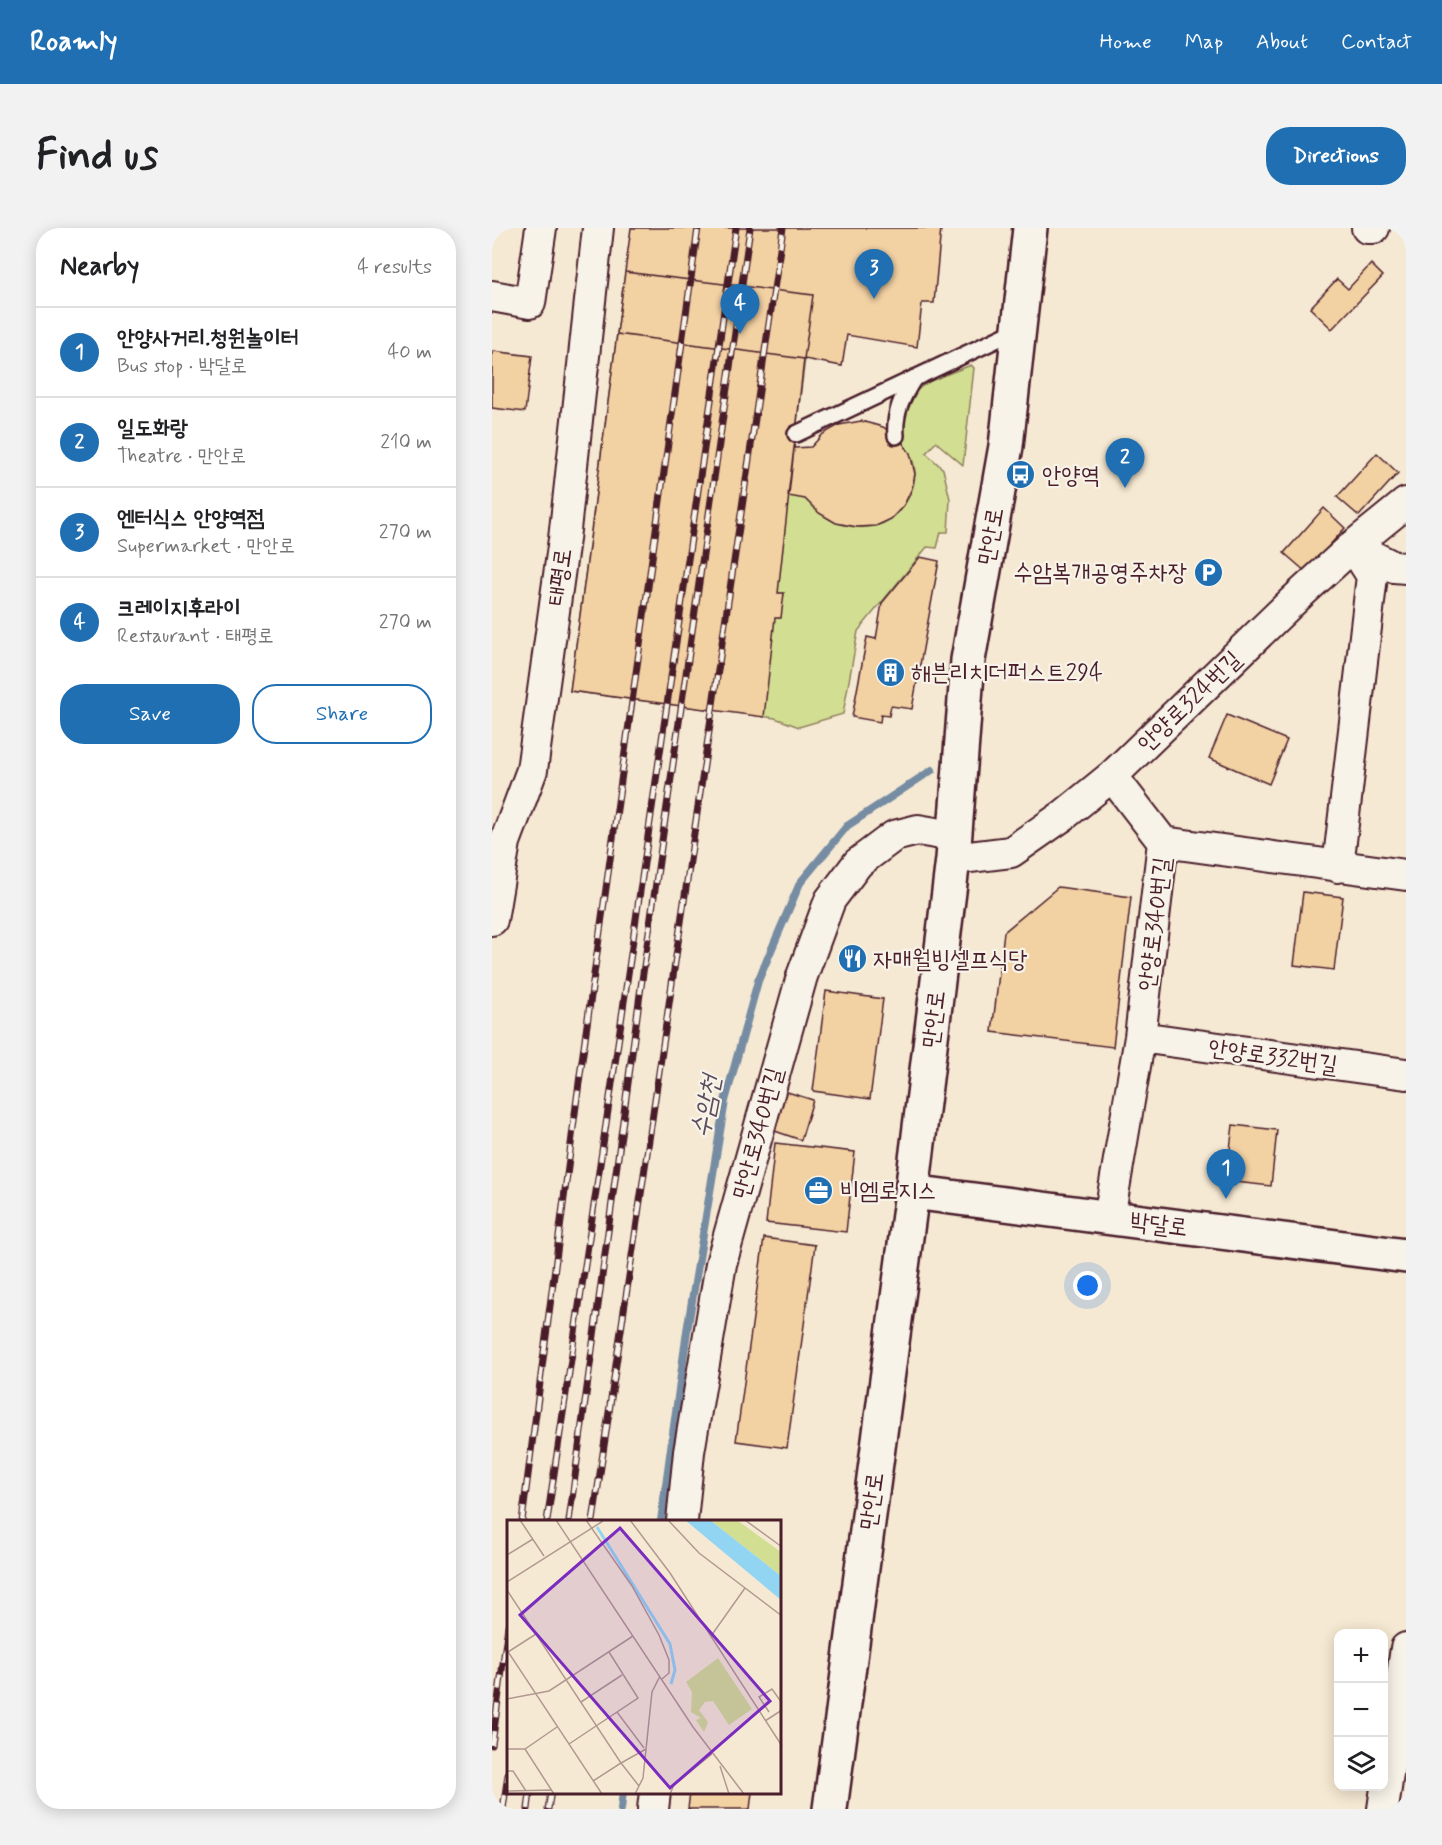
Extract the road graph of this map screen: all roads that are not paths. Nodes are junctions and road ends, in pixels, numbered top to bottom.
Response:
1 (541, 228) edge
2 (598, 228) edge
3 (1030, 228) edge
4 (1367, 228) edge
5 (1374, 228) edge
6 (492, 296) edge
7 (1019, 329) junction
8 (914, 378) junction
9 (796, 434) dead end
10 (896, 436) dead end
11 (1406, 503) edge
12 (1353, 546) junction
13 (1406, 568) edge
14 (1112, 776) junction
15 (1163, 842) junction
16 (498, 843) edge
17 (953, 847) junction
18 (1338, 867) junction
19 (1406, 875) edge
20 (492, 920) edge
21 (1140, 1037) junction
22 (1406, 1074) edge
23 (912, 1192) junction
24 (1109, 1218) junction
25 (1406, 1256) edge
26 (682, 1520) edge
27 (1406, 1648) edge
28 (655, 1794) edge
29 (653, 1809) edge
30 (830, 1809) edge
31 (1383, 1809) edge

1 - 6 street
2 - 16 street, 태평로
3 - 7 street, 만안로
4 - 5 street
7 - 8 lane
7 - 17 street, 만안로
8 - 9 lane
8 - 10 lane
11 - 12 street, 안양로324번길
12 - 13 street
12 - 14 street, 안양로324번길
12 - 18 street
14 - 15 street
14 - 17 street, 안양로324번길
15 - 18 street, 안양로340번길
15 - 21 street, 안양로340번길
16 - 20 street, 태평로
17 - 23 street, 만안로
17 - 26 street, 만안로340번길
18 - 19 street, 안양로340번길
21 - 22 street, 안양로332번길
21 - 24 street, 안양로340번길
23 - 24 street, 박달로
23 - 30 street, 만안로
24 - 25 street, 박달로
27 - 31 street
28 - 29 street

